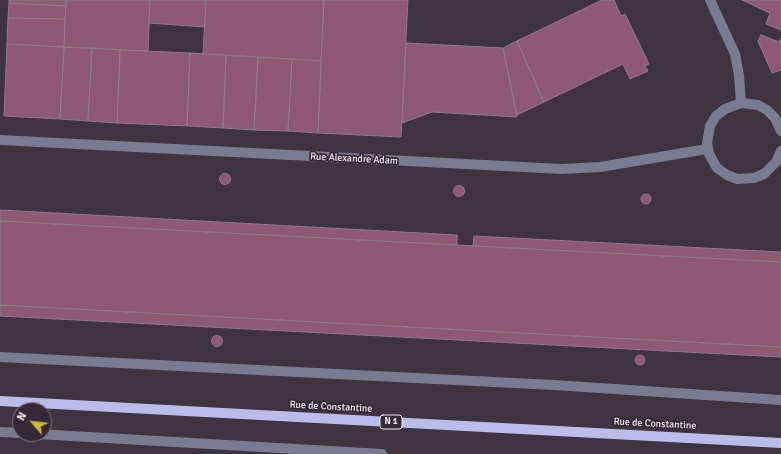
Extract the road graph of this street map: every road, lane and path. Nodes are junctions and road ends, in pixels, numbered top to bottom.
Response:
1 (710, 0) edge
2 (741, 103) junction
3 (778, 115) edge
4 (781, 131) edge
5 (0, 140) edge
6 (707, 149) junction
7 (781, 152) edge
8 (779, 163) edge
9 (0, 357) edge
10 (781, 400) edge
11 (0, 401) edge
12 (0, 432) edge
13 (12, 433) edge
14 (52, 435) edge
15 (781, 443) edge
16 (382, 454) edge

1 - 2 street
2 - 3 street
2 - 6 street
3 - 4 street
5 - 6 street, Rue Alexandre Adam
6 - 8 street
7 - 8 street
9 - 10 street
11 - 15 main road, Rue de Constantine / N 1
12 - 13 street
14 - 16 street

